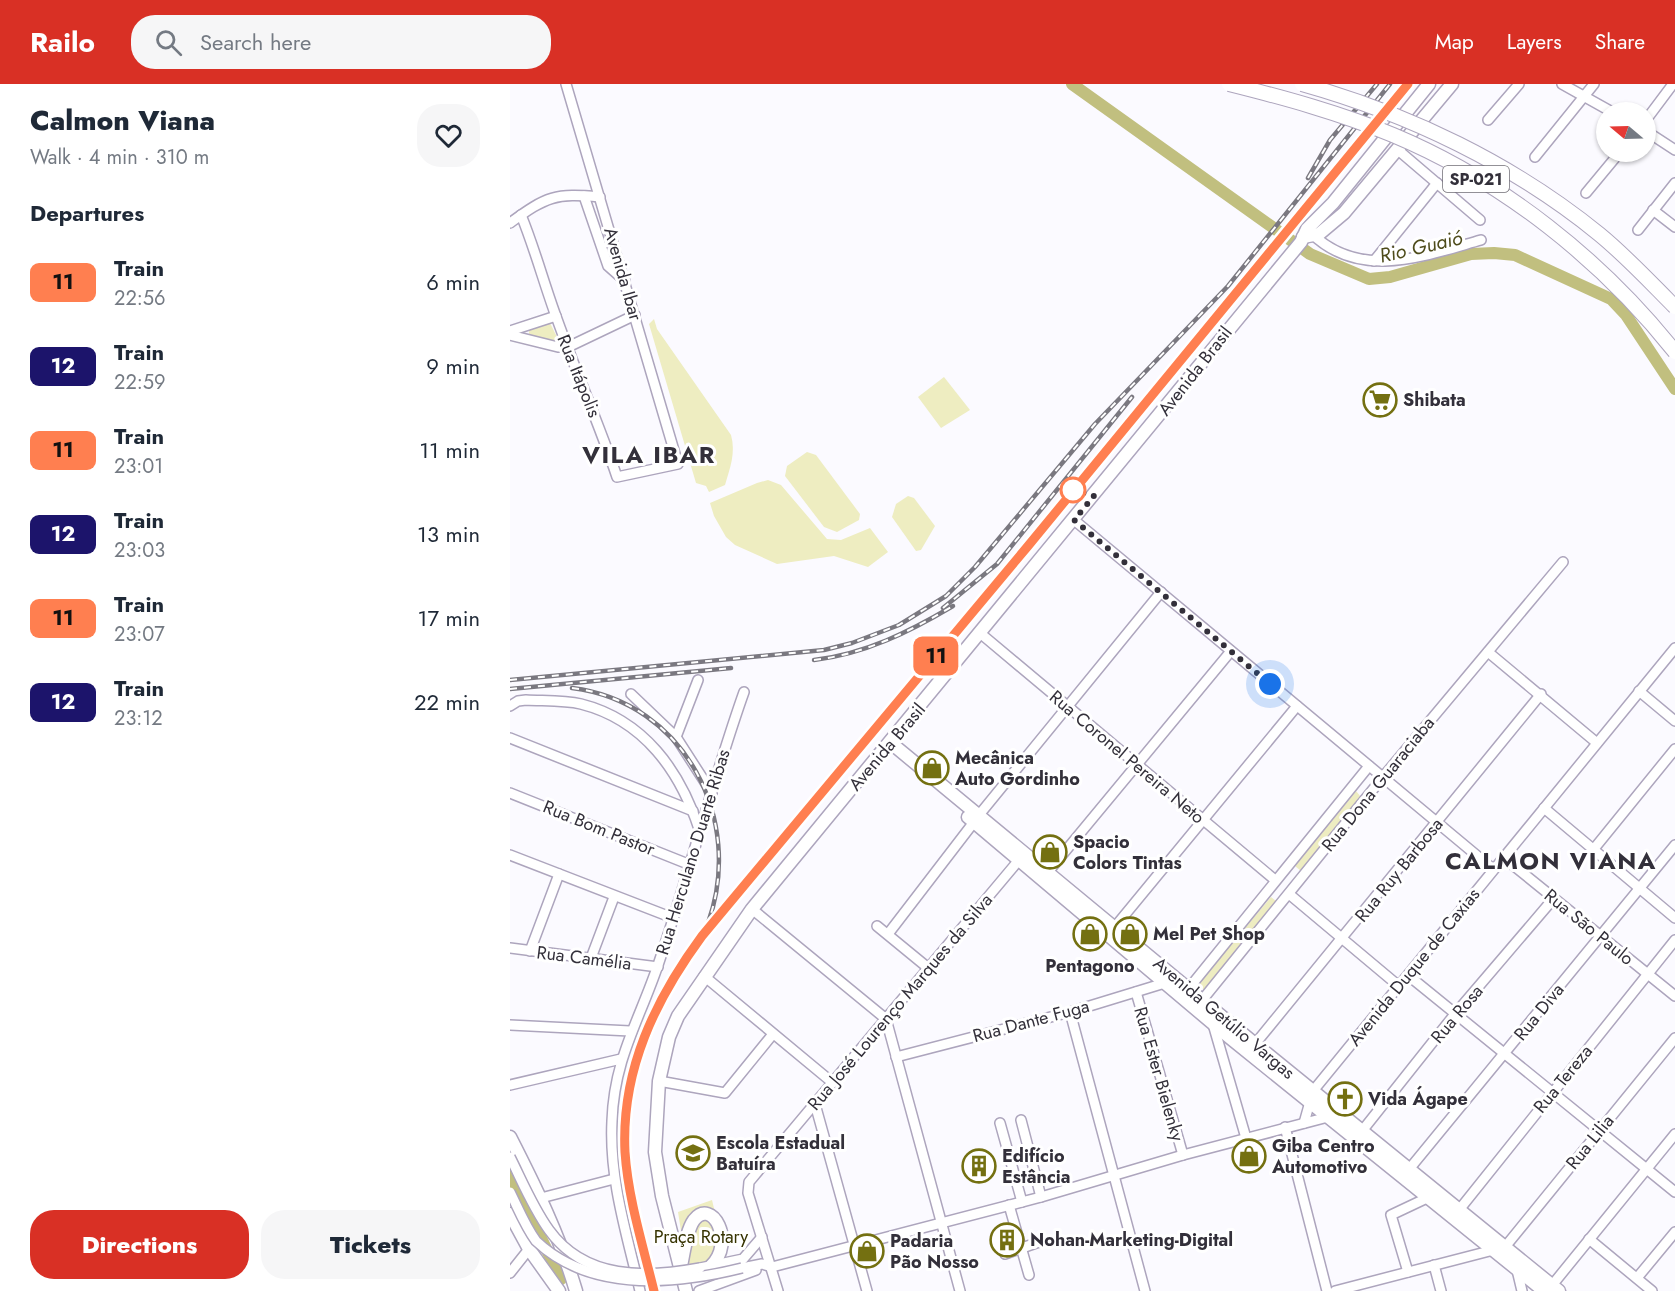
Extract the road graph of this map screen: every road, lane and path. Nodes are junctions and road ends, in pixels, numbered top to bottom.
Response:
1 (566, 84) edge
2 (1229, 84) edge
3 (1302, 84) edge
4 (1429, 84) edge
5 (1452, 84) edge
6 (1519, 84) edge
7 (1562, 84) edge
8 (1594, 84) edge
9 (1673, 84) edge
10 (1585, 97) junction
11 (1596, 103) edge
12 (1656, 107) edge
13 (1488, 120) dead end
14 (1656, 138) edge
15 (1398, 150) junction
16 (1675, 150) edge
17 (1535, 157) dead end
18 (1612, 162) edge
19 (1437, 183) junction
20 (1675, 183) edge
21 (1586, 193) dead end
22 (584, 196) junction
23 (600, 197) junction
24 (1653, 210) junction
25 (521, 215) junction
26 (1480, 220) dead end
27 (510, 222) edge
28 (1675, 227) edge
29 (1638, 230) dead end
30 (1306, 236) junction
31 (1481, 240) dead end
32 (1374, 261) junction
33 (625, 281) junction
34 (1675, 307) edge
35 (635, 315) junction
36 (556, 316) junction
37 (510, 333) edge
38 (568, 347) junction
39 (1675, 352) edge
40 (678, 464) joint
41 (1074, 520) junction
42 (1563, 562) dead end
43 (1161, 592) junction
44 (980, 633) junction
45 (1675, 648) edge
46 (1231, 651) junction
47 (1488, 652) junction
48 (698, 680) dead end
49 (1639, 691) junction
50 (744, 692) dead end
51 (631, 694) dead end
52 (1541, 694) junction
53 (514, 703) edge
54 (1297, 706) junction
55 (1065, 707) junction
56 (1675, 721) edge
57 (676, 737) junction
58 (510, 738) edge
59 (1597, 743) junction
60 (888, 747) junction
61 (1675, 749) edge
62 (1135, 766) junction
63 (1369, 766) junction
64 (1383, 777) junction
65 (510, 793) edge
66 (712, 793) junction
67 (1544, 808) junction
68 (693, 811) junction
69 (977, 819) junction
70 (1203, 821) junction
71 (1438, 821) junction
72 (699, 829) junction
73 (1675, 845) edge
74 (1593, 850) junction
75 (510, 855) edge
76 (1503, 857) junction
77 (1018, 860) junction
78 (688, 864) junction
79 (1493, 869) junction
80 (1048, 872) junction
81 (559, 874) junction
82 (1275, 880) junction
83 (1640, 889) junction
84 (1289, 894) junction
85 (614, 897) junction
86 (1554, 898) junction
87 (752, 909) junction
88 (673, 918) junction
89 (1675, 918) edge
90 (878, 926) dead end
91 (1114, 928) junction
92 (888, 934) junction
93 (1601, 936) junction
94 (1344, 938) junction
95 (1675, 940) edge
96 (510, 948) edge
97 (530, 951) junction
98 (591, 958) junction
99 (658, 967) junction
100 (927, 968) junction
101 (1648, 974) junction
102 (704, 976) junction
103 (1409, 976) junction
104 (1170, 980) junction
105 (1400, 987) junction
106 (1136, 992) junction
107 (1185, 993) junction
108 (1675, 996) edge
109 (1199, 1004) junction
110 (1070, 1012) junction
111 (1455, 1014) junction
112 (886, 1019) junction
113 (1213, 1024) junction
114 (510, 1025) edge
115 (630, 1031) junction
116 (773, 1034) junction
117 (1675, 1038) edge
118 (1255, 1044) junction
119 (1505, 1053) junction
120 (896, 1057) junction
121 (621, 1059) junction
122 (659, 1081) junction
123 (833, 1083) junction
124 (510, 1085) edge
125 (1313, 1091) junction
126 (1552, 1092) junction
127 (815, 1104) junction
128 (1311, 1104) junction
129 (1328, 1117) junction
130 (1021, 1120) dead end
131 (1000, 1123) dead end
132 (1304, 1123) junction
133 (1285, 1127) junction
134 (1362, 1131) junction
135 (1599, 1132) junction
136 (1675, 1134) edge
137 (510, 1137) edge
138 (1246, 1138) junction
139 (1183, 1155) junction
140 (510, 1157) edge
141 (1646, 1169) junction
142 (1406, 1173) junction
143 (1114, 1176) junction
144 (614, 1179) junction
145 (510, 1192) edge
146 (1675, 1192) edge
147 (1041, 1197) junction
148 (542, 1198) junction
149 (1428, 1198) junction
150 (1022, 1202) junction
151 (1009, 1205) junction
152 (510, 1214) edge
153 (1456, 1214) junction
154 (941, 1222) junction
155 (1675, 1232) edge
156 (762, 1237) junction
157 (1589, 1239) junction
158 (1038, 1242) dead end
159 (855, 1246) junction
160 (1505, 1246) junction
161 (1021, 1248) junction
162 (529, 1250) junction
163 (1491, 1250) junction
164 (1005, 1254) dead end
165 (1434, 1265) junction
166 (680, 1267) junction
167 (705, 1267) junction
168 (770, 1267) junction
169 (1517, 1270) junction
170 (1408, 1272) junction
171 (510, 1273) edge
172 (1029, 1275) dead end
173 (572, 1277) junction
174 (1637, 1278) junction
175 (556, 1286) edge
176 (1551, 1290) edge
177 (565, 1291) edge
178 (576, 1291) edge
179 (640, 1291) edge
180 (686, 1291) edge
181 (699, 1291) edge
182 (778, 1291) edge
183 (867, 1291) edge
184 (960, 1291) edge
185 (1145, 1291) edge
186 (1327, 1291) edge
187 (1335, 1291) edge
188 (1441, 1291) edge
189 (1522, 1291) edge
190 (1652, 1291) edge

1 - 23 street, Avenida Ibar
2 - 39 highway, SP-021, bridge
3 - 34 highway, SP-021, bridge
4 - 30 main road, Avenida Brasil
5 - 15 main road, Avenida Brasil
6 - 13 street
7 - 10 street
8 - 10 street
9 - 12 street
10 - 11 street
10 - 17 street
14 - 16 street
15 - 19 street
15 - 30 main road, Avenida Brasil
18 - 21 street
19 - 26 street
19 - 32 street
20 - 24 street
22 - 23 street
22 - 25 street
22 - 33 street
23 - 33 street, Avenida Ibar
24 - 28 street
24 - 29 street
25 - 27 street
25 - 36 street, Rua Itápolis
30 - 32 street
30 - 41 main road, Avenida Brasil
31 - 32 street
33 - 35 street, Avenida Ibar
35 - 38 street
35 - 40 street, Avenida Ibar
36 - 37 street
36 - 38 street, Rua Itápolis
37 - 38 street
38 - 40 street, Rua Itápolis
41 - 43 street
41 - 44 main road, Avenida Brasil
42 - 47 street, Rua Dona Guaraciaba
43 - 46 street
43 - 55 street
44 - 55 street, Rua Coronel Pereira Neto
44 - 60 main road, Avenida Brasil
45 - 49 street, Avenida Duque de Caxias
46 - 54 street
46 - 62 street
47 - 52 street
47 - 64 street, Rua Dona Guaraciaba
48 - 57 street
49 - 56 street
49 - 59 street, Avenida Duque de Caxias
50 - 66 street, Rua Herculano Duarte Ribas
51 - 57 street
52 - 59 street
52 - 71 street, Rua Ruy Barbosa
53 - 68 street
54 - 63 street
54 - 70 street
55 - 62 street, Rua Coronel Pereira Neto
55 - 69 street
57 - 66 street
58 - 68 street
59 - 67 street, Avenida Duque de Caxias
60 - 69 main road, Avenida Getúlio Vargas
60 - 87 main road, Avenida Brasil
61 - 74 street
62 - 70 street, Rua Coronel Pereira Neto
62 - 80 street
63 - 64 street
63 - 82 street
64 - 71 street
64 - 84 street, Rua Dona Guaraciaba
65 - 78 street, Rua Bom Pastor
66 - 72 street, Rua Herculano Duarte Ribas
67 - 74 street
67 - 76 street, Avenida Duque de Caxias
68 - 72 street
69 - 77 main road, Avenida Getúlio Vargas
69 - 80 main road, Avenida Getúlio Vargas
69 - 92 street
70 - 82 street, Rua Coronel Pereira Neto
70 - 91 street
71 - 79 street
71 - 94 street, Rua Ruy Barbosa
72 - 78 street, Rua Herculano Duarte Ribas
73 - 83 street, Rua Diva
74 - 83 street
75 - 81 street
76 - 79 street, Avenida Duque de Caxias
76 - 86 street, Rua São Paulo
77 - 80 main road
77 - 100 street, Rua José Lourenço Marques da Silva
77 - 104 main road, Avenida Getúlio Vargas
78 - 88 street, Rua Herculano Duarte Ribas
79 - 103 street, Avenida Duque de Caxias
80 - 91 main road, Avenida Getúlio Vargas
81 - 85 street
81 - 97 street
82 - 107 street
83 - 89 street
83 - 93 street, Rua Diva
84 - 94 street
84 - 109 street, Rua Dona Guaraciaba
85 - 88 street
85 - 98 street
86 - 93 street, Rua São Paulo
86 - 111 street, Rua Rosa
87 - 102 main road, Avenida Brasil
87 - 112 street
88 - 99 street, Rua Herculano Duarte Ribas
90 - 92 street
91 - 104 main road, Avenida Getúlio Vargas
92 - 100 street
93 - 101 street, Rua São Paulo
93 - 119 street, Rua Diva
94 - 105 street
94 - 118 street, Rua Ruy Barbosa
95 - 101 street, Rua Tereza
96 - 97 street, Rua Camélia
97 - 98 street, Rua Camélia
98 - 99 street, Rua Camélia
99 - 115 street, Rua Herculano Duarte Ribas
100 - 112 street, Rua José Lourenço Marques da Silva
101 - 108 street, Rua São Paulo
101 - 126 street, Rua Tereza
102 - 116 street
102 - 122 main road, Avenida Brasil
103 - 105 street, Avenida Duque de Caxias
103 - 111 street
104 - 106 street, Rua Dante Fuga
104 - 107 main road, Avenida Getúlio Vargas
105 - 125 street, Avenida Duque de Caxias
106 - 110 street, Rua Dante Fuga
106 - 139 street, Rua Ester Bielenky
107 - 109 main road, Avenida Getúlio Vargas
109 - 113 main road, Avenida Getúlio Vargas
109 - 118 main road, Avenida Getúlio Vargas
110 - 120 street, Rua Dante Fuga
110 - 143 street
111 - 119 street
111 - 134 street, Rua Rosa
112 - 120 street
112 - 123 street, Rua José Lourenço Marques da Silva
113 - 128 main road, Avenida Getúlio Vargas
113 - 138 street
114 - 115 street
115 - 121 street, Rua Herculano Duarte Ribas
116 - 122 street
116 - 123 street
117 - 135 street, Rua Lilia
118 - 125 main road, Avenida Getúlio Vargas
119 - 126 street
119 - 142 street, Rua Diva
120 - 154 street
121 - 124 street
121 - 144 street, Rua Herculano Duarte Ribas
122 - 166 main road, Avenida Brasil
123 - 127 street, Rua José Lourenço Marques da Silva
125 - 128 street
125 - 134 main road, Avenida Getúlio Vargas
126 - 135 street
126 - 153 street, Rua Tereza
127 - 156 street, Rua José Lourenço Marques da Silva
127 - 159 street
128 - 129 main road, Avenida Getúlio Vargas
128 - 132 street
129 - 132 street
129 - 142 main road, Avenida Getúlio Vargas
130 - 147 street
131 - 150 street
132 - 133 street
133 - 138 street
133 - 186 street
134 - 142 main road, Avenida Getúlio Vargas
135 - 141 street
135 - 160 street, Rua Lilia
136 - 141 street
137 - 148 main road
138 - 139 street
139 - 143 street
140 - 167 street, bridge
141 - 146 street
141 - 157 street
142 - 149 main road, Avenida Getúlio Vargas
142 - 153 main road, Avenida Getúlio Vargas
143 - 147 street
143 - 185 street
144 - 148 street
144 - 179 street, Rua Herculano Duarte Ribas
145 - 168 street, bridge
147 - 150 street
148 - 173 main road
149 - 153 main road, Avenida Getúlio Vargas
149 - 170 street
150 - 151 street
151 - 154 street
151 - 161 street
152 - 162 main road
153 - 160 main road, Avenida Getúlio Vargas
153 - 163 main road, Avenida Getúlio Vargas
154 - 159 street
154 - 184 street
155 - 174 street
156 - 167 street
156 - 168 street
157 - 174 street
157 - 176 street
158 - 161 street
159 - 168 street
159 - 183 street
160 - 163 street
160 - 176 main road, Avenida Getúlio Vargas
161 - 164 street
161 - 172 street
162 - 171 street
162 - 175 main road
163 - 165 street
163 - 169 main road, Avenida Getúlio Vargas
165 - 170 street
165 - 188 street
166 - 167 main road
166 - 180 main road, Avenida Brasil
168 - 181 street
168 - 182 street
169 - 176 main road, Avenida Getúlio Vargas
169 - 189 street
170 - 187 street
173 - 175 main road
173 - 178 main road
174 - 190 street
177 - 178 main road

